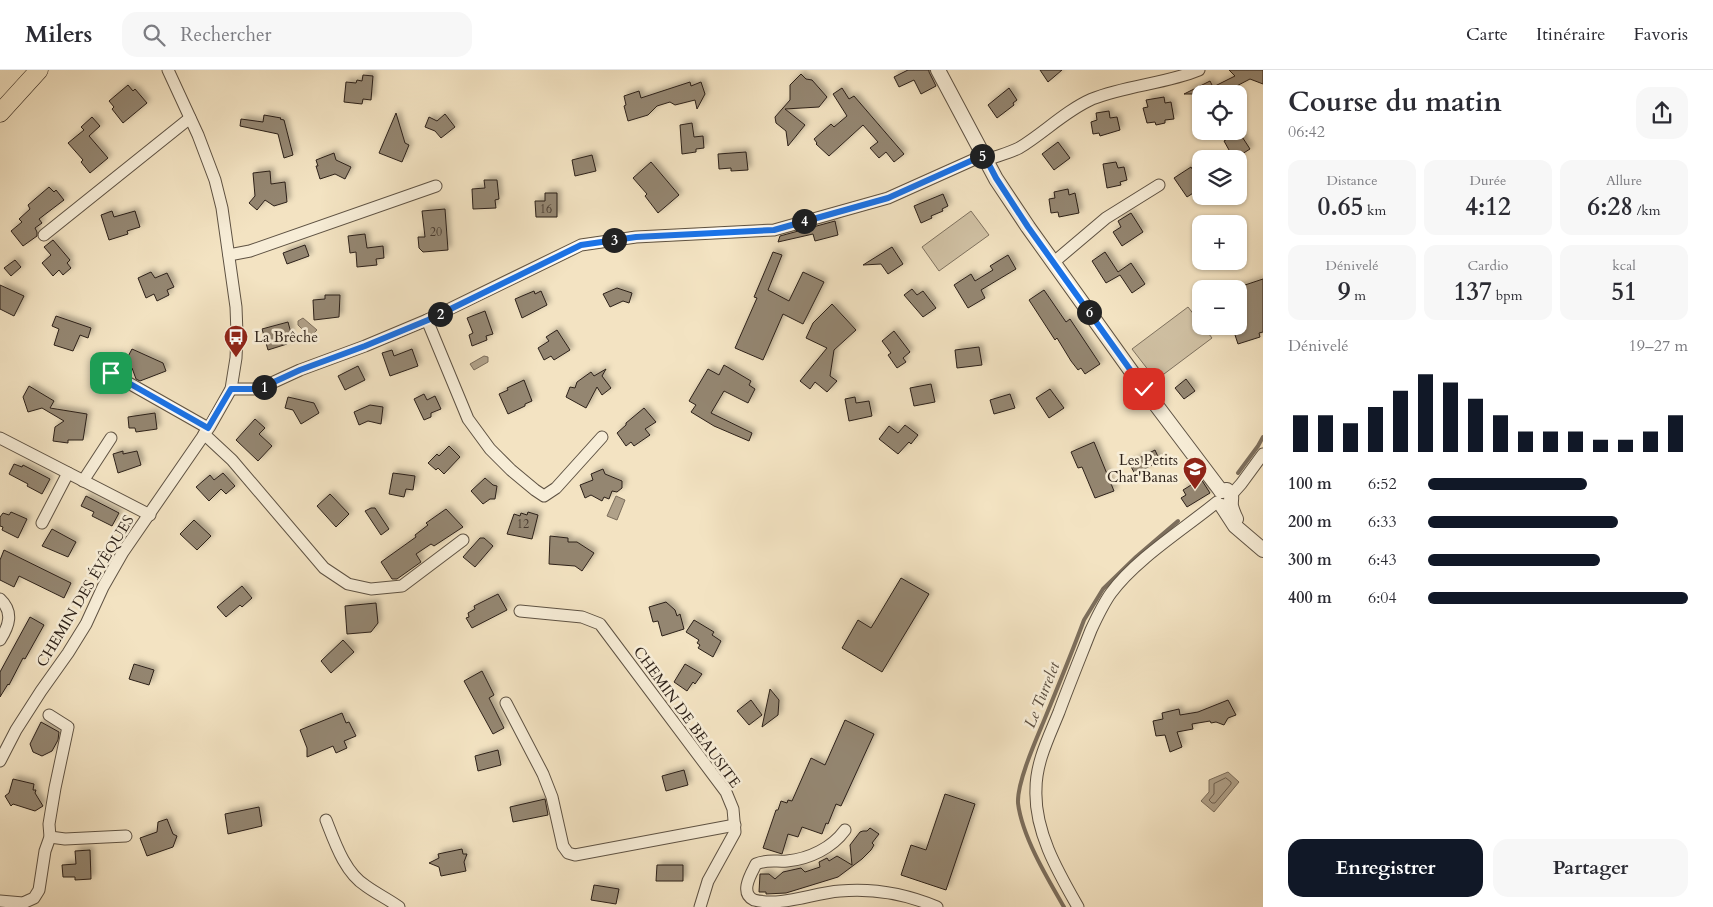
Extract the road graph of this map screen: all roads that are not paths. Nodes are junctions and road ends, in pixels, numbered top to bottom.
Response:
1 (38, 70) edge
2 (168, 70) edge
3 (938, 70) edge
4 (1199, 70) edge
5 (0, 113) edge
6 (190, 118) junction
7 (985, 158) junction
8 (1159, 185) dead end
9 (436, 186) dead end
10 (44, 235) dead end
11 (229, 255) junction
12 (1054, 262) junction
13 (428, 320) junction
14 (111, 373) dead end
15 (231, 389) junction
16 (206, 431) junction
17 (602, 437) dead end
18 (0, 438) edge
19 (111, 438) dead end
20 (1263, 454) edge
21 (68, 473) junction
22 (83, 481) junction
23 (1224, 499) junction
24 (150, 515) junction
25 (42, 523) dead end
26 (463, 540) dead end
27 (1263, 550) edge
28 (0, 598) edge
29 (520, 611) dead end
30 (0, 640) edge
31 (506, 703) dead end
32 (49, 715) dead end
33 (0, 761) edge
34 (326, 820) dead end
35 (735, 825) junction
36 (845, 830) dead end
37 (126, 836) dead end
38 (50, 837) junction
39 (2, 903) edge
40 (399, 907) edge
41 (700, 907) edge
42 (937, 907) edge
43 (1078, 907) edge

1 - 5 main road
2 - 6 street, CHEMIN DES ÉVÊQUES
3 - 7 street
4 - 7 street
6 - 10 street
6 - 11 street, CHEMIN DES ÉVÊQUES
7 - 12 street
7 - 13 street
8 - 12 street
9 - 11 street
11 - 15 street, CHEMIN DES ÉVÊQUES
12 - 23 street
13 - 15 street
13 - 17 street
14 - 16 street
15 - 16 street, CHEMIN DES ÉVÊQUES
16 - 24 street, CHEMIN DES ÉVÊQUES
16 - 26 street
18 - 21 street
19 - 22 street
20 - 23 street
21 - 22 street
21 - 25 street
22 - 24 street
23 - 27 street
23 - 43 street
24 - 33 street, CHEMIN DES ÉVÊQUES
28 - 30 street
29 - 35 street, CHEMIN DE BEAUSITE
31 - 35 street
32 - 38 street
34 - 40 street
35 - 41 street
36 - 42 street
37 - 38 street
38 - 39 street

